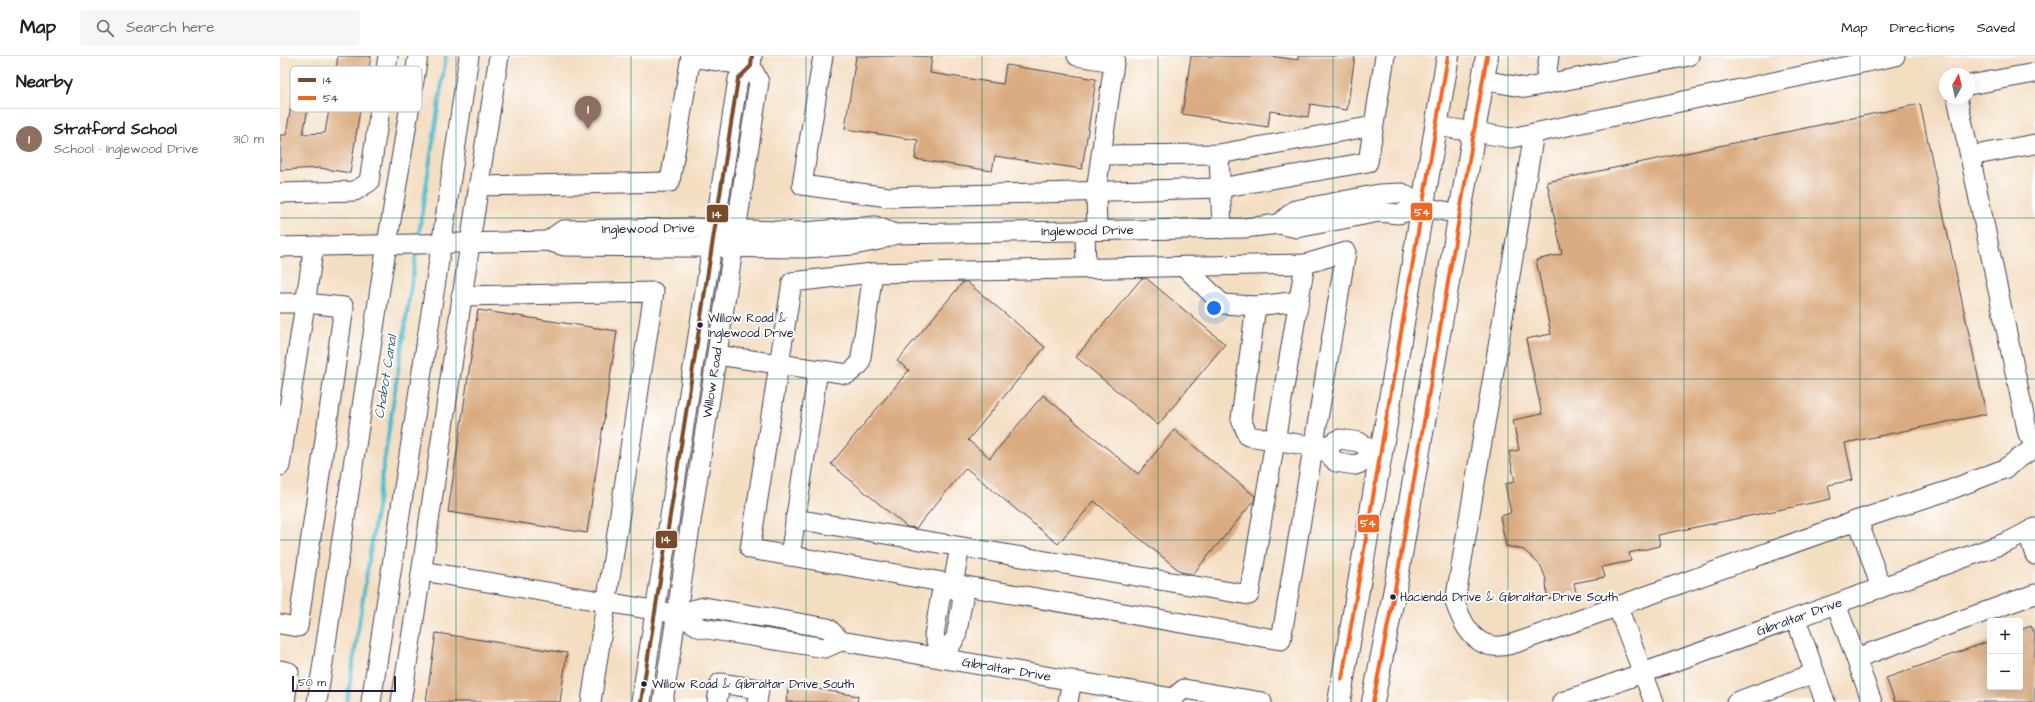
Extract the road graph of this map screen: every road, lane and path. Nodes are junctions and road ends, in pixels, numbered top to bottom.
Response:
1 (388, 56) edge
2 (418, 56) edge
3 (469, 56) edge
4 (499, 56) edge
5 (691, 56) edge
6 (822, 56) edge
7 (1077, 56) edge
8 (1385, 56) edge
9 (1448, 56) edge
10 (1487, 56) edge
11 (1549, 56) edge
12 (1689, 56) edge
13 (1895, 56) edge
14 (1115, 59) edge
15 (751, 61) edge
16 (386, 66) edge
17 (417, 66) edge
18 (2035, 73) edge
19 (1483, 80) junction
20 (1545, 84) junction
21 (1975, 84) edge
22 (1958, 104) edge
23 (380, 112) edge
24 (410, 112) edge
25 (1374, 126) junction
26 (1437, 126) junction
27 (1474, 133) junction
28 (1534, 133) junction
29 (2035, 144) edge
30 (1219, 154) junction
31 (1101, 155) junction
32 (1970, 156) junction
33 (478, 186) junction
34 (1220, 188) junction
35 (1096, 191) junction
36 (280, 193) edge
37 (1423, 207) junction
38 (1460, 214) junction
39 (1222, 229) junction
40 (1091, 230) junction
41 (712, 238) junction
42 (734, 239) junction
43 (469, 243) junction
44 (439, 244) junction
45 (390, 245) junction
46 (314, 246) junction
47 (280, 247) edge
48 (1305, 264) junction
49 (1184, 266) junction
50 (1086, 268) junction
51 (873, 273) junction
52 (461, 296) junction
53 (1299, 301) junction
54 (280, 303) edge
55 (305, 303) junction
56 (1256, 306) junction
57 (717, 355) junction
58 (779, 365) junction
59 (818, 370) junction
60 (1275, 440) junction
61 (2035, 446) edge
62 (1318, 447) junction
63 (1380, 456) junction
64 (280, 466) edge
65 (795, 519) junction
66 (1858, 520) junction
67 (2031, 530) edge
68 (960, 547) junction
69 (2035, 555) edge
70 (790, 556) junction
71 (422, 571) junction
72 (953, 584) junction
73 (1881, 588) junction
74 (2035, 594) edge
75 (606, 602) junction
76 (1836, 604) junction
77 (1618, 608) junction
78 (655, 610) junction
79 (677, 614) junction
80 (1796, 619) junction
81 (280, 624) edge
82 (942, 658) junction
83 (1856, 658) junction
84 (280, 670) edge
85 (1815, 673) junction
86 (1644, 674) junction
87 (1072, 680) junction
88 (1115, 695) edge
89 (1174, 700) edge
90 (284, 702) edge
91 (317, 702) edge
92 (370, 702) edge
93 (401, 702) edge
94 (591, 702) edge
95 (641, 702) edge
96 (663, 702) edge
97 (717, 702) edge
98 (757, 702) edge
99 (1068, 702) edge
100 (1262, 702) edge
101 (1338, 702) edge
102 (1373, 702) edge
103 (1562, 702) edge
104 (1654, 702) edge
105 (1736, 702) edge
106 (1825, 702) edge
107 (1872, 702) edge

1 - 16 street
2 - 17 street
3 - 44 street
4 - 33 street
5 - 15 street
5 - 33 street
6 - 35 street
7 - 14 street
8 - 25 street
9 - 26 main road
10 - 19 main road
11 - 20 street
12 - 20 street
13 - 28 street
14 - 31 street
15 - 41 street, Willow Road
15 - 42 street, Willow Road
18 - 21 street
19 - 20 street
19 - 27 main road
22 - 32 street
23 - 36 street
24 - 45 street
25 - 30 street
25 - 34 street
26 - 27 street
26 - 37 main road
27 - 28 street
27 - 38 main road
28 - 77 street
29 - 32 street
30 - 31 street
30 - 34 street
31 - 35 street
32 - 61 street
33 - 43 street
34 - 35 street
34 - 39 street
35 - 40 street
37 - 38 street, Inglewood Drive
37 - 39 street, Inglewood Drive
37 - 63 main road
38 - 102 main road
39 - 40 street, Inglewood Drive
40 - 42 street, Inglewood Drive
40 - 50 street
41 - 42 street, Inglewood Drive
41 - 43 street, Inglewood Drive
41 - 78 street, Willow Road
42 - 57 street, Willow Road
43 - 44 street, Inglewood Drive
43 - 52 street
44 - 45 street, Inglewood Drive
44 - 92 street
45 - 46 street, Inglewood Drive
45 - 91 street
46 - 47 street, Inglewood Drive
46 - 55 street
48 - 49 street
48 - 53 street
48 - 62 street
49 - 50 street
49 - 56 street
50 - 51 street
51 - 58 street
51 - 59 street
52 - 71 street
52 - 75 street
53 - 56 street
53 - 60 street
54 - 55 street
55 - 64 street
55 - 81 street
56 - 60 street
57 - 58 street
57 - 79 street, Willow Road
58 - 59 street
58 - 70 street
59 - 65 street
60 - 62 street
60 - 68 street
61 - 66 street
62 - 63 street
62 - 72 street
63 - 101 main road
65 - 68 street
65 - 70 street
66 - 73 street
66 - 77 street
67 - 69 street
67 - 73 street, Gibraltar Drive
68 - 72 street
70 - 72 street
71 - 75 street, Gibraltar Drive
71 - 93 street
72 - 82 street
73 - 76 street, Gibraltar Drive
74 - 83 street
75 - 78 street, Gibraltar Drive
75 - 94 street
76 - 80 street, Gibraltar Drive
76 - 83 street
77 - 86 street
78 - 79 street, Gibraltar Drive
78 - 95 street, Willow Road
79 - 82 street, Gibraltar Drive
79 - 96 street, Willow Road
80 - 85 street
80 - 86 street, Gibraltar Drive
82 - 87 street, Gibraltar Drive
83 - 107 street
84 - 90 street
85 - 105 street
85 - 106 street
86 - 103 street, Gibraltar Drive
86 - 104 street
87 - 88 street, Gibraltar Drive
87 - 99 street
88 - 89 street, Gibraltar Drive
89 - 100 street, Gibraltar Drive
97 - 98 street

